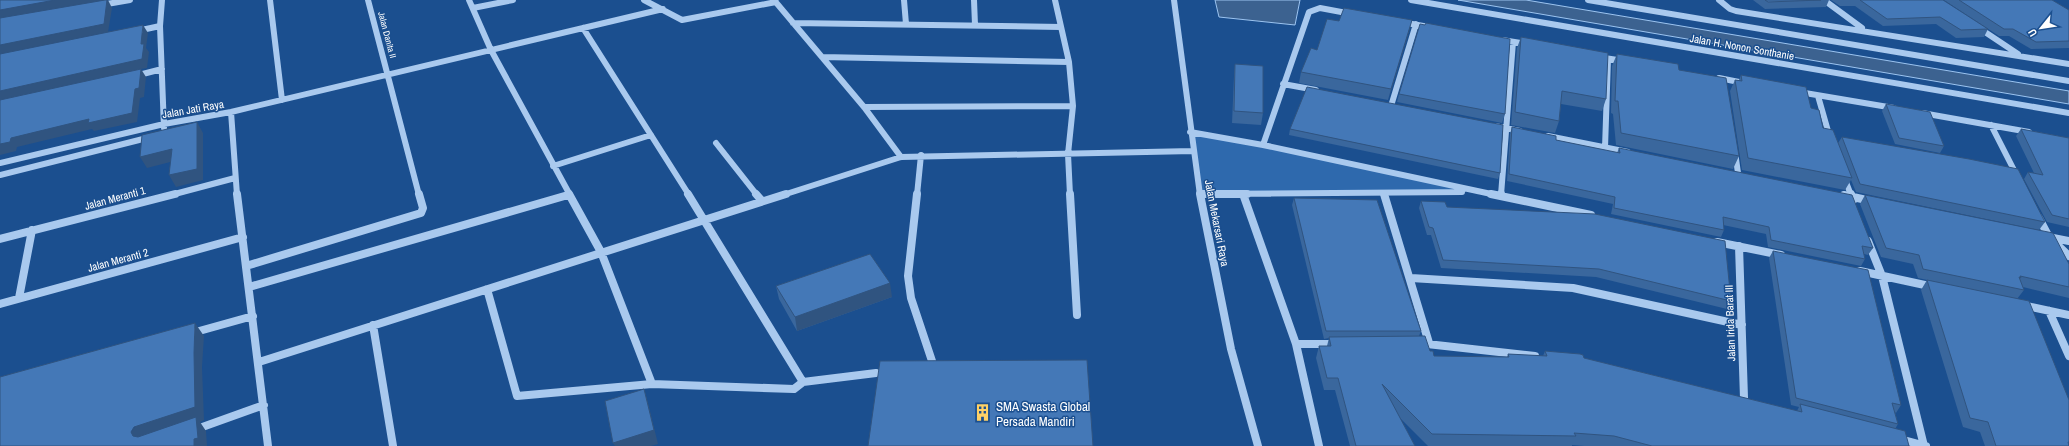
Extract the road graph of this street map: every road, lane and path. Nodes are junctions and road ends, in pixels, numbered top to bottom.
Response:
1 (130, 0) edge
2 (162, 0) edge
3 (270, 0) edge
4 (368, 0) edge
5 (469, 0) edge
6 (513, 0) edge
7 (644, 0) edge
8 (904, 0) edge
9 (974, 0) edge
10 (1055, 0) edge
11 (1174, 0) edge
12 (1411, 0) edge
13 (1588, 0) edge
14 (1719, 0) edge
15 (1824, 0) edge
16 (775, 1) edge
17 (92, 7) edge
18 (473, 8) junction
19 (663, 9) junction
20 (1357, 14) edge
21 (1394, 21) edge
22 (793, 23) junction
23 (906, 24) junction
24 (1416, 24) junction
25 (976, 25) junction
26 (160, 26) junction
27 (1976, 26) edge
28 (1061, 27) junction
29 (583, 28) junction
30 (1438, 28) edge
31 (1864, 30) junction
32 (129, 32) edge
33 (1496, 39) edge
34 (1513, 42) junction
35 (1537, 46) edge
36 (491, 50) junction
37 (1592, 56) edge
38 (2022, 56) junction
39 (822, 57) junction
40 (1608, 58) junction
41 (1069, 62) junction
42 (1631, 63) edge
43 (2069, 64) edge
44 (162, 69) junction
45 (388, 74) junction
46 (131, 76) edge
47 (1709, 76) edge
48 (1724, 79) junction
49 (2069, 81) edge
50 (1748, 83) edge
51 (1283, 84) junction
52 (1725, 87) edge
53 (1794, 91) edge
54 (1321, 92) edge
55 (1818, 96) junction
56 (282, 100) junction
57 (1383, 104) edge
58 (1073, 106) junction
59 (1391, 106) junction
60 (864, 107) junction
61 (1398, 108) edge
62 (1901, 110) edge
63 (231, 112) junction
64 (1917, 112) edge
65 (2069, 113) edge
66 (164, 124) junction
67 (1489, 124) edge
68 (1991, 125) junction
69 (1507, 128) junction
70 (179, 129) edge
71 (172, 131) edge
72 (1190, 132) junction
73 (1530, 133) edge
74 (165, 134) junction
75 (1537, 134) edge
76 (2038, 134) edge
77 (651, 135) junction
78 (1830, 138) junction
79 (1837, 139) edge
80 (1734, 142) edge
81 (716, 143) dead end
82 (1263, 145) junction
83 (1832, 145) edge
84 (1605, 148) junction
85 (1193, 151) junction
86 (1068, 154) junction
87 (1636, 154) edge
88 (921, 155) junction
89 (901, 157) junction
90 (0, 162) edge
91 (553, 166) junction
92 (1841, 167) edge
93 (2007, 169) edge
94 (1730, 171) edge
95 (2014, 171) junction
96 (1738, 173) junction
97 (1746, 174) edge
98 (0, 175) edge
99 (235, 178) junction
100 (2021, 184) edge
101 (1474, 191) junction
102 (1384, 193) junction
103 (1200, 194) junction
104 (1243, 194) junction
105 (1836, 194) edge
106 (568, 195) junction
107 (1501, 196) junction
108 (1852, 197) junction
109 (762, 201) junction
110 (1882, 203) edge
111 (2035, 210) edge
112 (1857, 211) edge
113 (1601, 217) edge
114 (704, 220) junction
115 (32, 230) junction
116 (1865, 233) edge
117 (2045, 236) junction
118 (243, 237) junction
119 (0, 239) edge
120 (1708, 240) edge
121 (2069, 241) edge
122 (1739, 246) junction
123 (601, 252) junction
124 (2069, 256) edge
125 (1792, 257) edge
126 (246, 266) junction
127 (1852, 270) edge
128 (1882, 276) junction
129 (1411, 278) junction
130 (249, 287) junction
131 (487, 289) junction
132 (1942, 289) edge
133 (19, 298) junction
134 (2011, 303) edge
135 (0, 304) edge
136 (2049, 311) junction
137 (2069, 315) edge
138 (253, 316) junction
139 (1077, 316) dead end
140 (373, 325) junction
141 (1742, 325) junction
142 (184, 335) edge
143 (1405, 343) edge
144 (1429, 343) junction
145 (1296, 344) junction
146 (1343, 344) edge
147 (2069, 356) edge
148 (1545, 358) edge
149 (932, 361) edge
150 (259, 362) junction
151 (876, 373) dead end
152 (803, 382) junction
153 (652, 384) junction
154 (1744, 398) edge
155 (264, 405) junction
156 (188, 432) edge
157 (1893, 438) edge
158 (268, 446) edge
159 (393, 446) edge
160 (1258, 446) edge
161 (1319, 446) edge
162 (1924, 446) edge

1 - 17 street
2 - 26 street
3 - 56 street
4 - 45 street, Jalan Danita II
5 - 18 street
6 - 18 street
7 - 19 street
8 - 23 street
9 - 25 street
10 - 28 street
11 - 72 street, Jalan Mekarsari Raya
12 - 65 street, Jalan H. Nonon Sonthanie
13 - 49 street, Jalan H. Nonon Sonthanie
14 - 31 street
15 - 31 street
16 - 19 street
16 - 22 street
18 - 36 street
19 - 29 street
20 - 51 street
21 - 24 street
22 - 23 street
22 - 39 street
23 - 25 street
24 - 30 street
24 - 59 street
25 - 28 street
26 - 32 street
26 - 44 street
27 - 38 street
28 - 41 street
29 - 36 street
29 - 77 street
31 - 38 street
33 - 34 street
34 - 35 street
34 - 69 street
36 - 45 street
36 - 91 street
37 - 40 street
38 - 43 street
39 - 41 street
39 - 60 street
40 - 42 street
40 - 84 street
41 - 58 street
44 - 46 street
44 - 66 street
45 - 56 street
45 - 126 street, Jalan Danita II
47 - 48 street
48 - 50 street
48 - 52 street
51 - 54 street
51 - 82 street
53 - 55 street
55 - 62 street
55 - 78 street
56 - 63 street
57 - 59 street
58 - 60 street
58 - 86 street
59 - 61 street
60 - 89 street
63 - 66 street, Jalan Jati Raya
63 - 70 street, Jalan Jati Raya
63 - 99 street
64 - 68 street
66 - 74 street
66 - 90 street, Jalan Jati Raya
67 - 69 street
68 - 76 street
68 - 95 street
69 - 73 street
69 - 107 street
71 - 74 street, Jalan Jati Raya
72 - 82 street
72 - 85 street, Jalan Mekarsari Raya
74 - 98 street, Jalan Jati Raya
75 - 84 street
77 - 91 street
77 - 114 street
78 - 79 street
78 - 83 street
80 - 96 street
81 - 109 street
82 - 101 street
84 - 87 street
85 - 86 street
85 - 103 street, Jalan Mekarsari Raya
86 - 88 street
86 - 139 street
88 - 89 street
88 - 149 street
89 - 109 street
91 - 106 street
92 - 108 street
93 - 95 street
94 - 96 street
95 - 100 street
96 - 97 street
99 - 115 street, Jalan Meranti 1
99 - 118 street
101 - 102 street
101 - 107 street
102 - 104 street
102 - 129 street
103 - 104 street
103 - 160 street, Jalan Mekarsari Raya
104 - 145 street
105 - 108 street
106 - 123 street
106 - 130 street
107 - 113 street
108 - 110 street
108 - 112 street
109 - 114 street
111 - 117 street
114 - 123 street
114 - 152 street
115 - 119 street, Jalan Meranti 1
115 - 133 street
116 - 128 street
117 - 121 street
117 - 124 street
118 - 126 street
118 - 133 street, Jalan Meranti 2
120 - 122 street
122 - 125 street
122 - 141 street, Jalan Irida Barat III
123 - 131 street
123 - 153 street
126 - 130 street
127 - 128 street
128 - 132 street
128 - 162 street
129 - 141 street
129 - 144 street
130 - 138 street
131 - 140 street
131 - 153 street
133 - 135 street, Jalan Meranti 2
134 - 136 street
136 - 137 street
136 - 147 street
138 - 142 street
138 - 150 street
140 - 150 street
140 - 159 street
141 - 154 street, Jalan Irida Barat III
143 - 144 street
144 - 148 street
145 - 146 street
145 - 161 street
150 - 155 street
151 - 152 street
152 - 153 street
155 - 156 street
155 - 158 street
157 - 162 street

